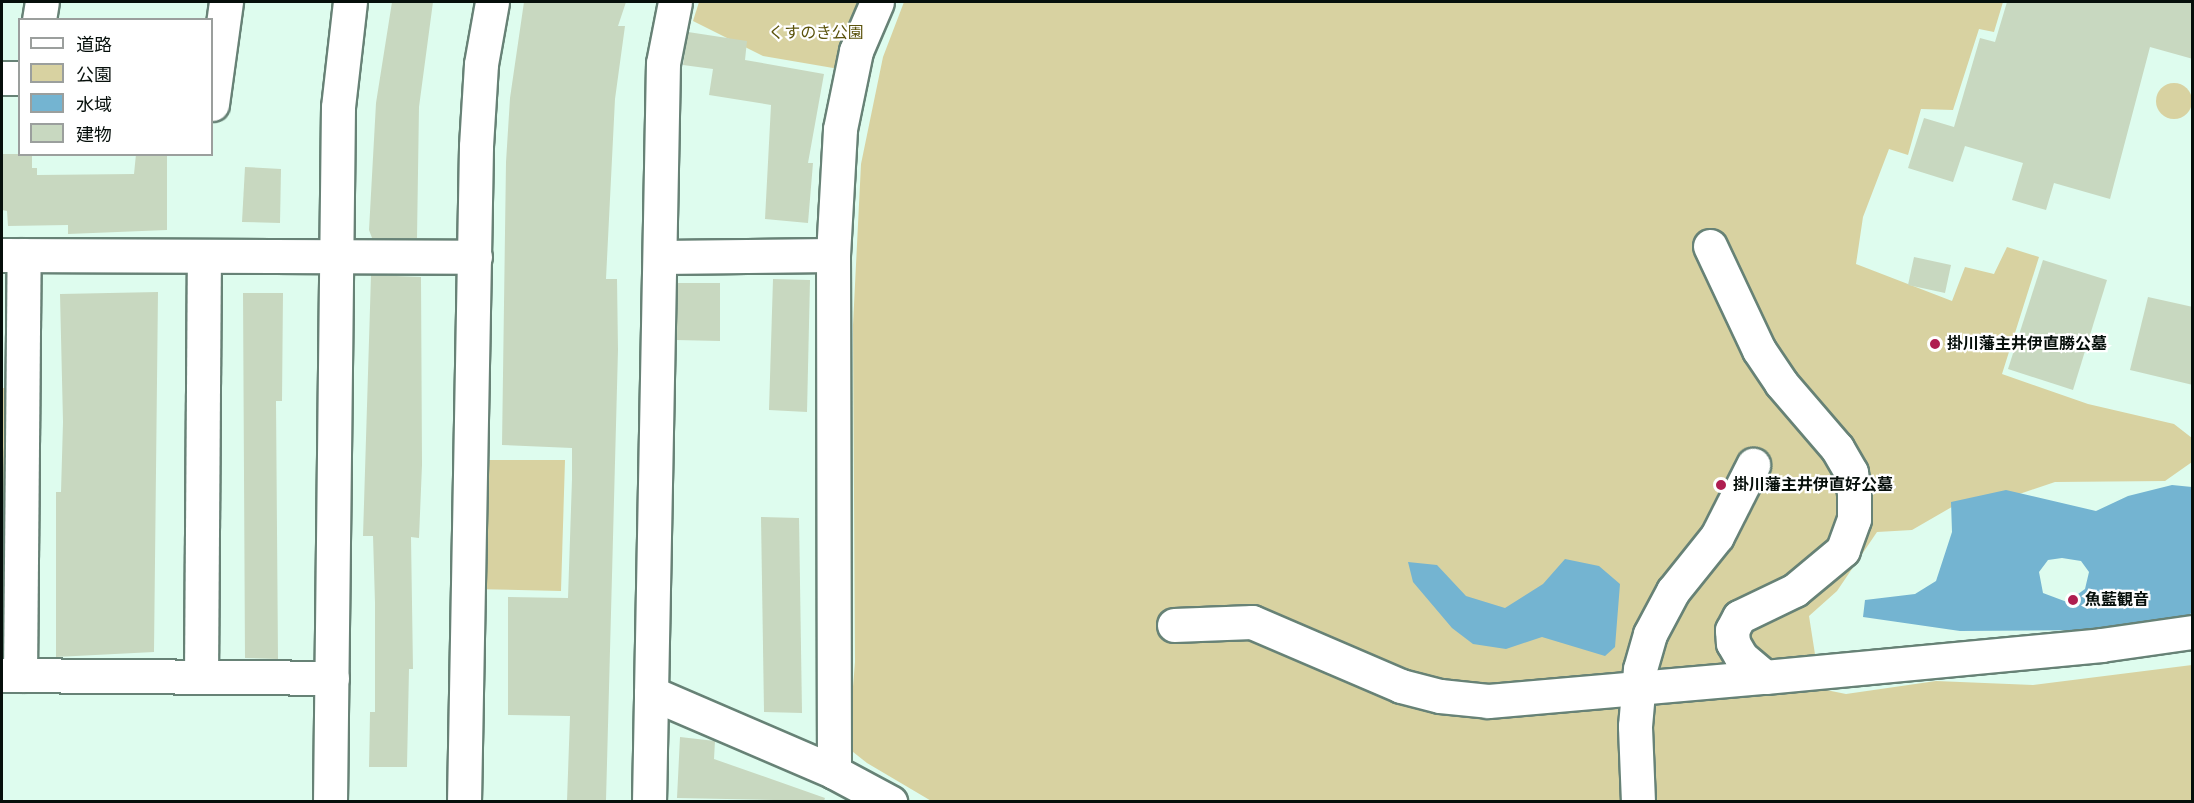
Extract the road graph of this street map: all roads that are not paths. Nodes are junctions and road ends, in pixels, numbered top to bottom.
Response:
1 (42, 2) edge
2 (226, 2) edge
3 (350, 2) edge
4 (492, 2) edge
5 (675, 2) edge
6 (877, 2) edge
7 (39, 18) edge
8 (2, 78) edge
9 (18, 78) edge
10 (213, 84) edge
11 (1710, 246) dead end
12 (13, 255) edge
13 (833, 255) junction
14 (204, 256) junction
15 (475, 257) junction
16 (660, 257) junction
17 (335, 258) junction
18 (1754, 465) dead end
19 (1174, 625) dead end
20 (2193, 632) edge
21 (11, 675) edge
22 (201, 675) junction
23 (1765, 677) junction
24 (332, 678) junction
25 (1640, 689) junction
26 (651, 693) junction
27 (834, 772) junction
28 (330, 801) edge
29 (464, 801) edge
30 (649, 801) edge
31 (890, 801) edge
32 (1638, 801) edge

1 - 7 street
2 - 10 street
3 - 17 street
4 - 15 street
5 - 16 street
6 - 13 street
8 - 9 street
11 - 23 street
12 - 14 street
12 - 21 street
13 - 16 street
13 - 27 street
14 - 17 street
14 - 22 street
15 - 17 street
15 - 29 street
16 - 26 street
17 - 24 street
18 - 25 street
19 - 25 street
20 - 23 street
21 - 22 street
22 - 24 street
23 - 25 street
24 - 28 street
25 - 32 street
26 - 27 street
26 - 30 street
27 - 31 street

